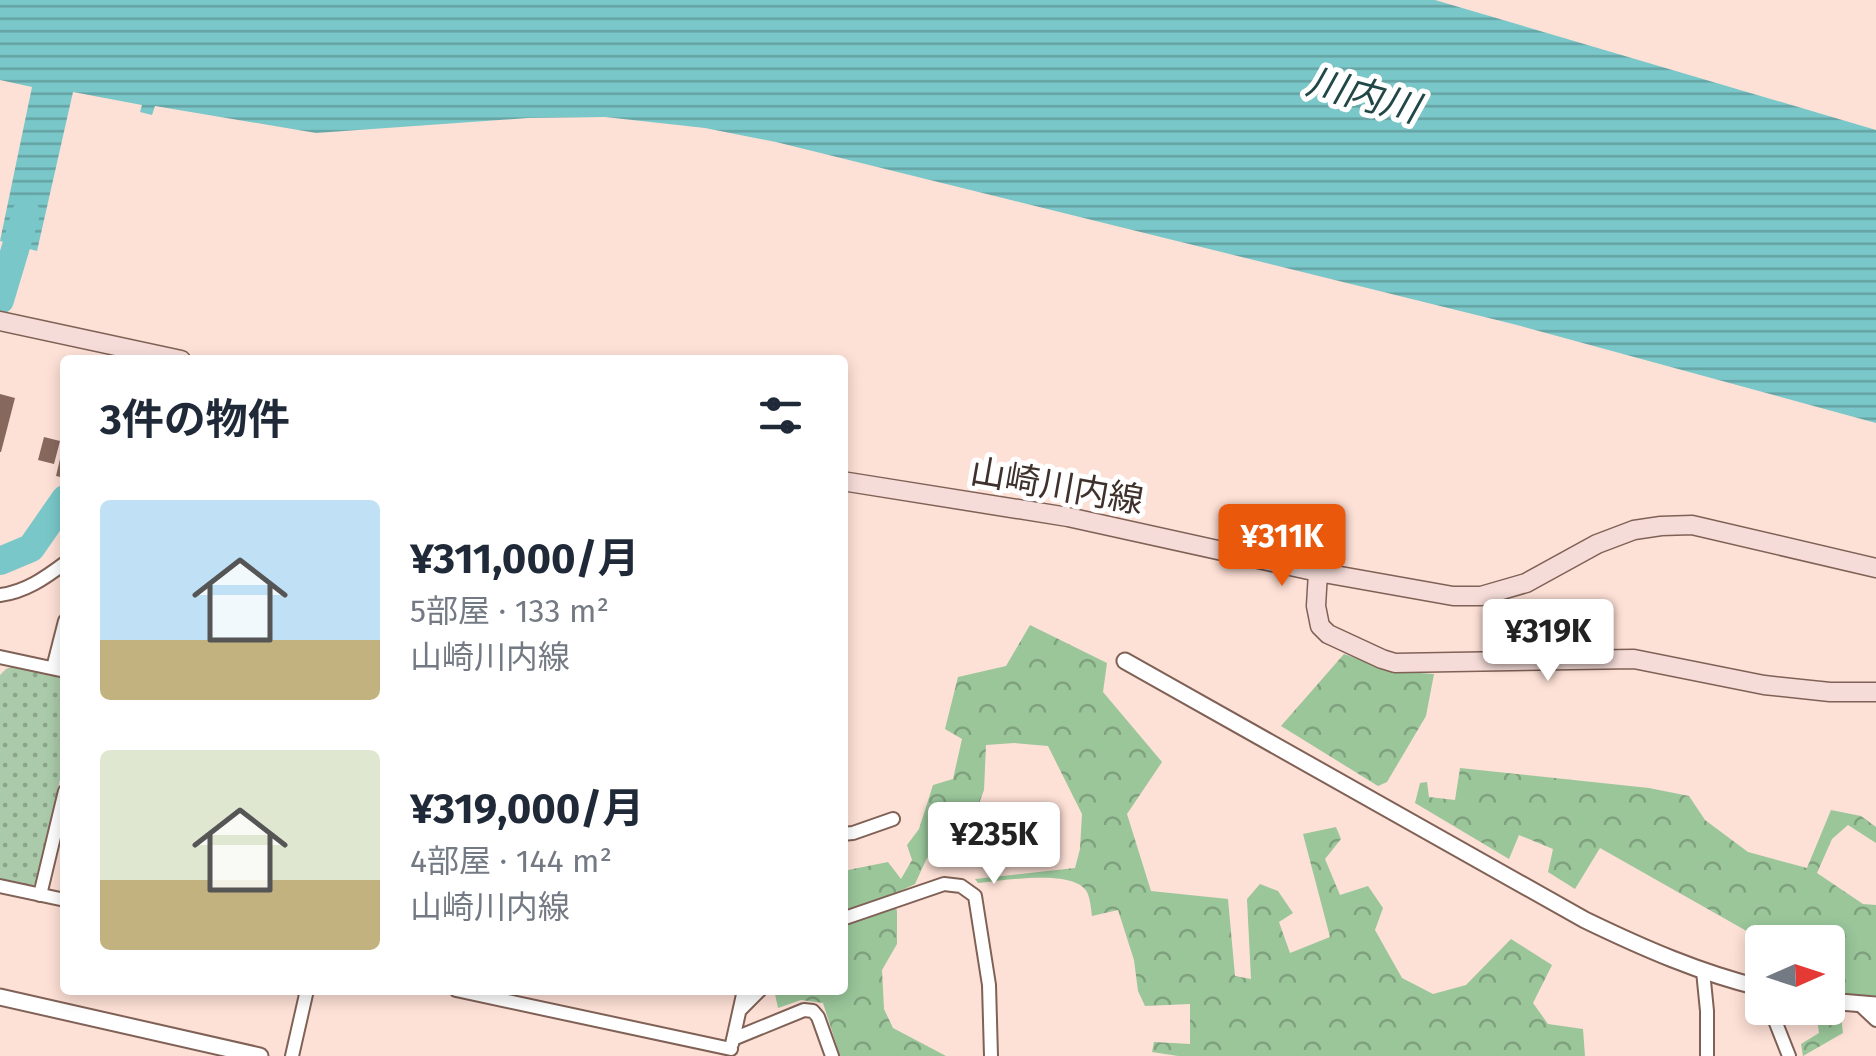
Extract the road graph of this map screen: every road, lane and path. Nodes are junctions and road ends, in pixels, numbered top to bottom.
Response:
1 (7, 323) edge
2 (155, 355) edge
3 (848, 482) edge
4 (60, 567) edge
5 (1876, 568) edge
6 (1318, 572) junction
7 (0, 595) edge
8 (3, 661) edge
9 (1125, 661) dead end
10 (59, 670) edge
11 (1876, 692) edge
12 (60, 811) edge
13 (894, 819) dead end
14 (848, 833) edge
15 (0, 886) edge
16 (40, 895) junction
17 (60, 899) edge
18 (848, 918) edge
19 (1702, 971) junction
20 (1745, 984) edge
21 (306, 995) edge
22 (480, 995) edge
23 (743, 995) edge
24 (755, 995) edge
25 (0, 996) edge
26 (1868, 1005) edge
27 (740, 1010) junction
28 (1876, 1020) edge
29 (1776, 1025) edge
30 (731, 1048) edge
31 (260, 1056) edge
32 (292, 1056) edge
33 (832, 1056) edge
34 (991, 1056) edge
35 (1708, 1056) edge
36 (1788, 1056) edge

1 - 2 main road
3 - 6 main road, 山崎川内線
4 - 7 street
5 - 6 main road, 山崎川内線
6 - 11 main road
8 - 10 street
9 - 19 street
12 - 16 street
13 - 14 street
15 - 16 street
16 - 17 street
18 - 34 street
19 - 20 street
19 - 35 street
21 - 32 street
22 - 30 street
23 - 27 street
24 - 27 street
25 - 31 street
26 - 28 street
27 - 30 street
29 - 36 street
30 - 33 street

